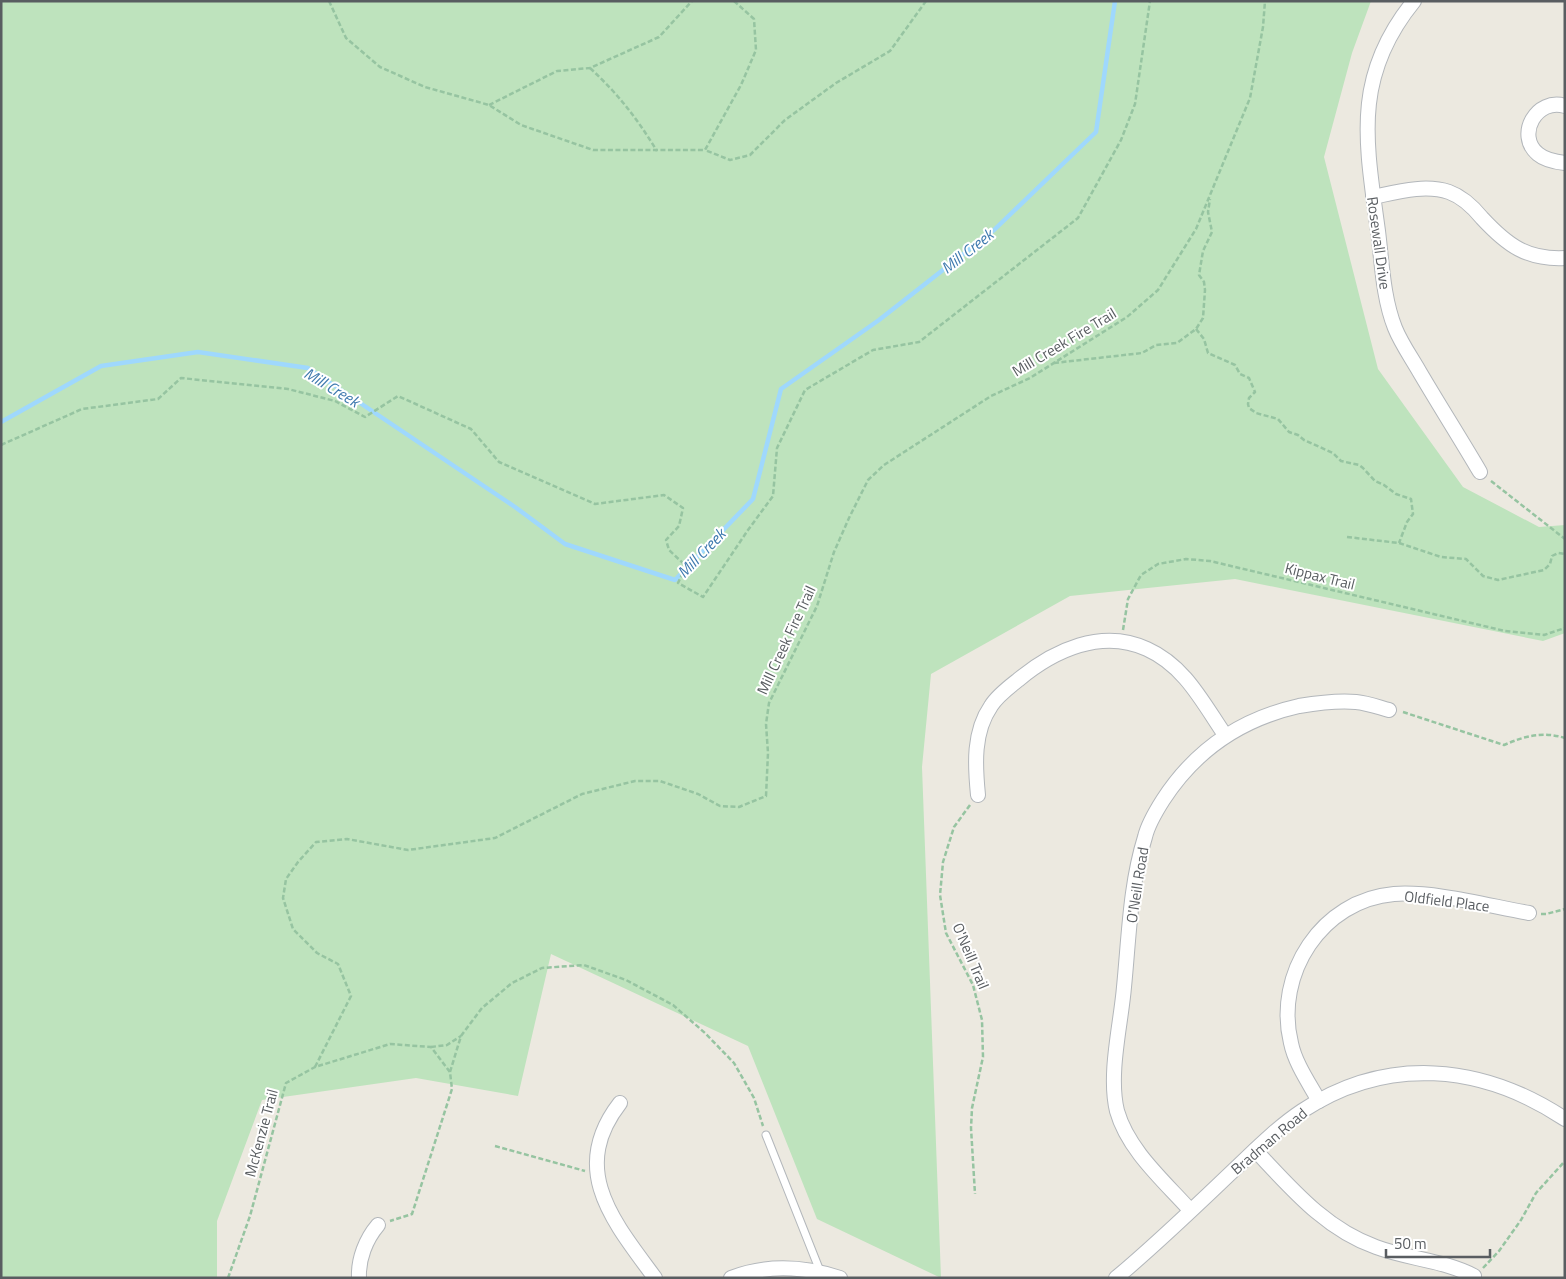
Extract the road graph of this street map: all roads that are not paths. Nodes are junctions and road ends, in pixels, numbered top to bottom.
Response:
1 (1414, 1) edge
2 (1565, 106) edge
3 (1565, 163) edge
4 (1373, 196) junction
5 (1565, 258) edge
6 (1480, 472) road end
7 (1389, 710) road end
8 (1225, 735) junction
9 (978, 794) road end
10 (1529, 913) road end
11 (1319, 1101) junction
12 (620, 1103) dead end
13 (1565, 1119) edge
14 (766, 1135) road end
15 (1255, 1150) junction
16 (1190, 1210) junction
17 (378, 1226) road end
18 (820, 1272) junction
19 (1123, 1276) edge
20 (1474, 1276) road end
21 (359, 1278) edge
22 (655, 1278) edge
23 (730, 1278) edge
24 (840, 1278) edge

1 - 4 street, Rosewall Drive
2 - 3 street
4 - 5 street
4 - 6 street, Rosewall Drive
7 - 8 street, O'Neill Road
8 - 9 street
8 - 16 street, O'Neill Road
10 - 11 street, Oldfield Place
11 - 13 street, Bradman Road
11 - 15 street, Bradman Road
12 - 22 street
14 - 18 lane
15 - 16 street, Bradman Road
15 - 20 street
16 - 19 street, Bradman Road
17 - 21 street
18 - 23 street
18 - 24 street

